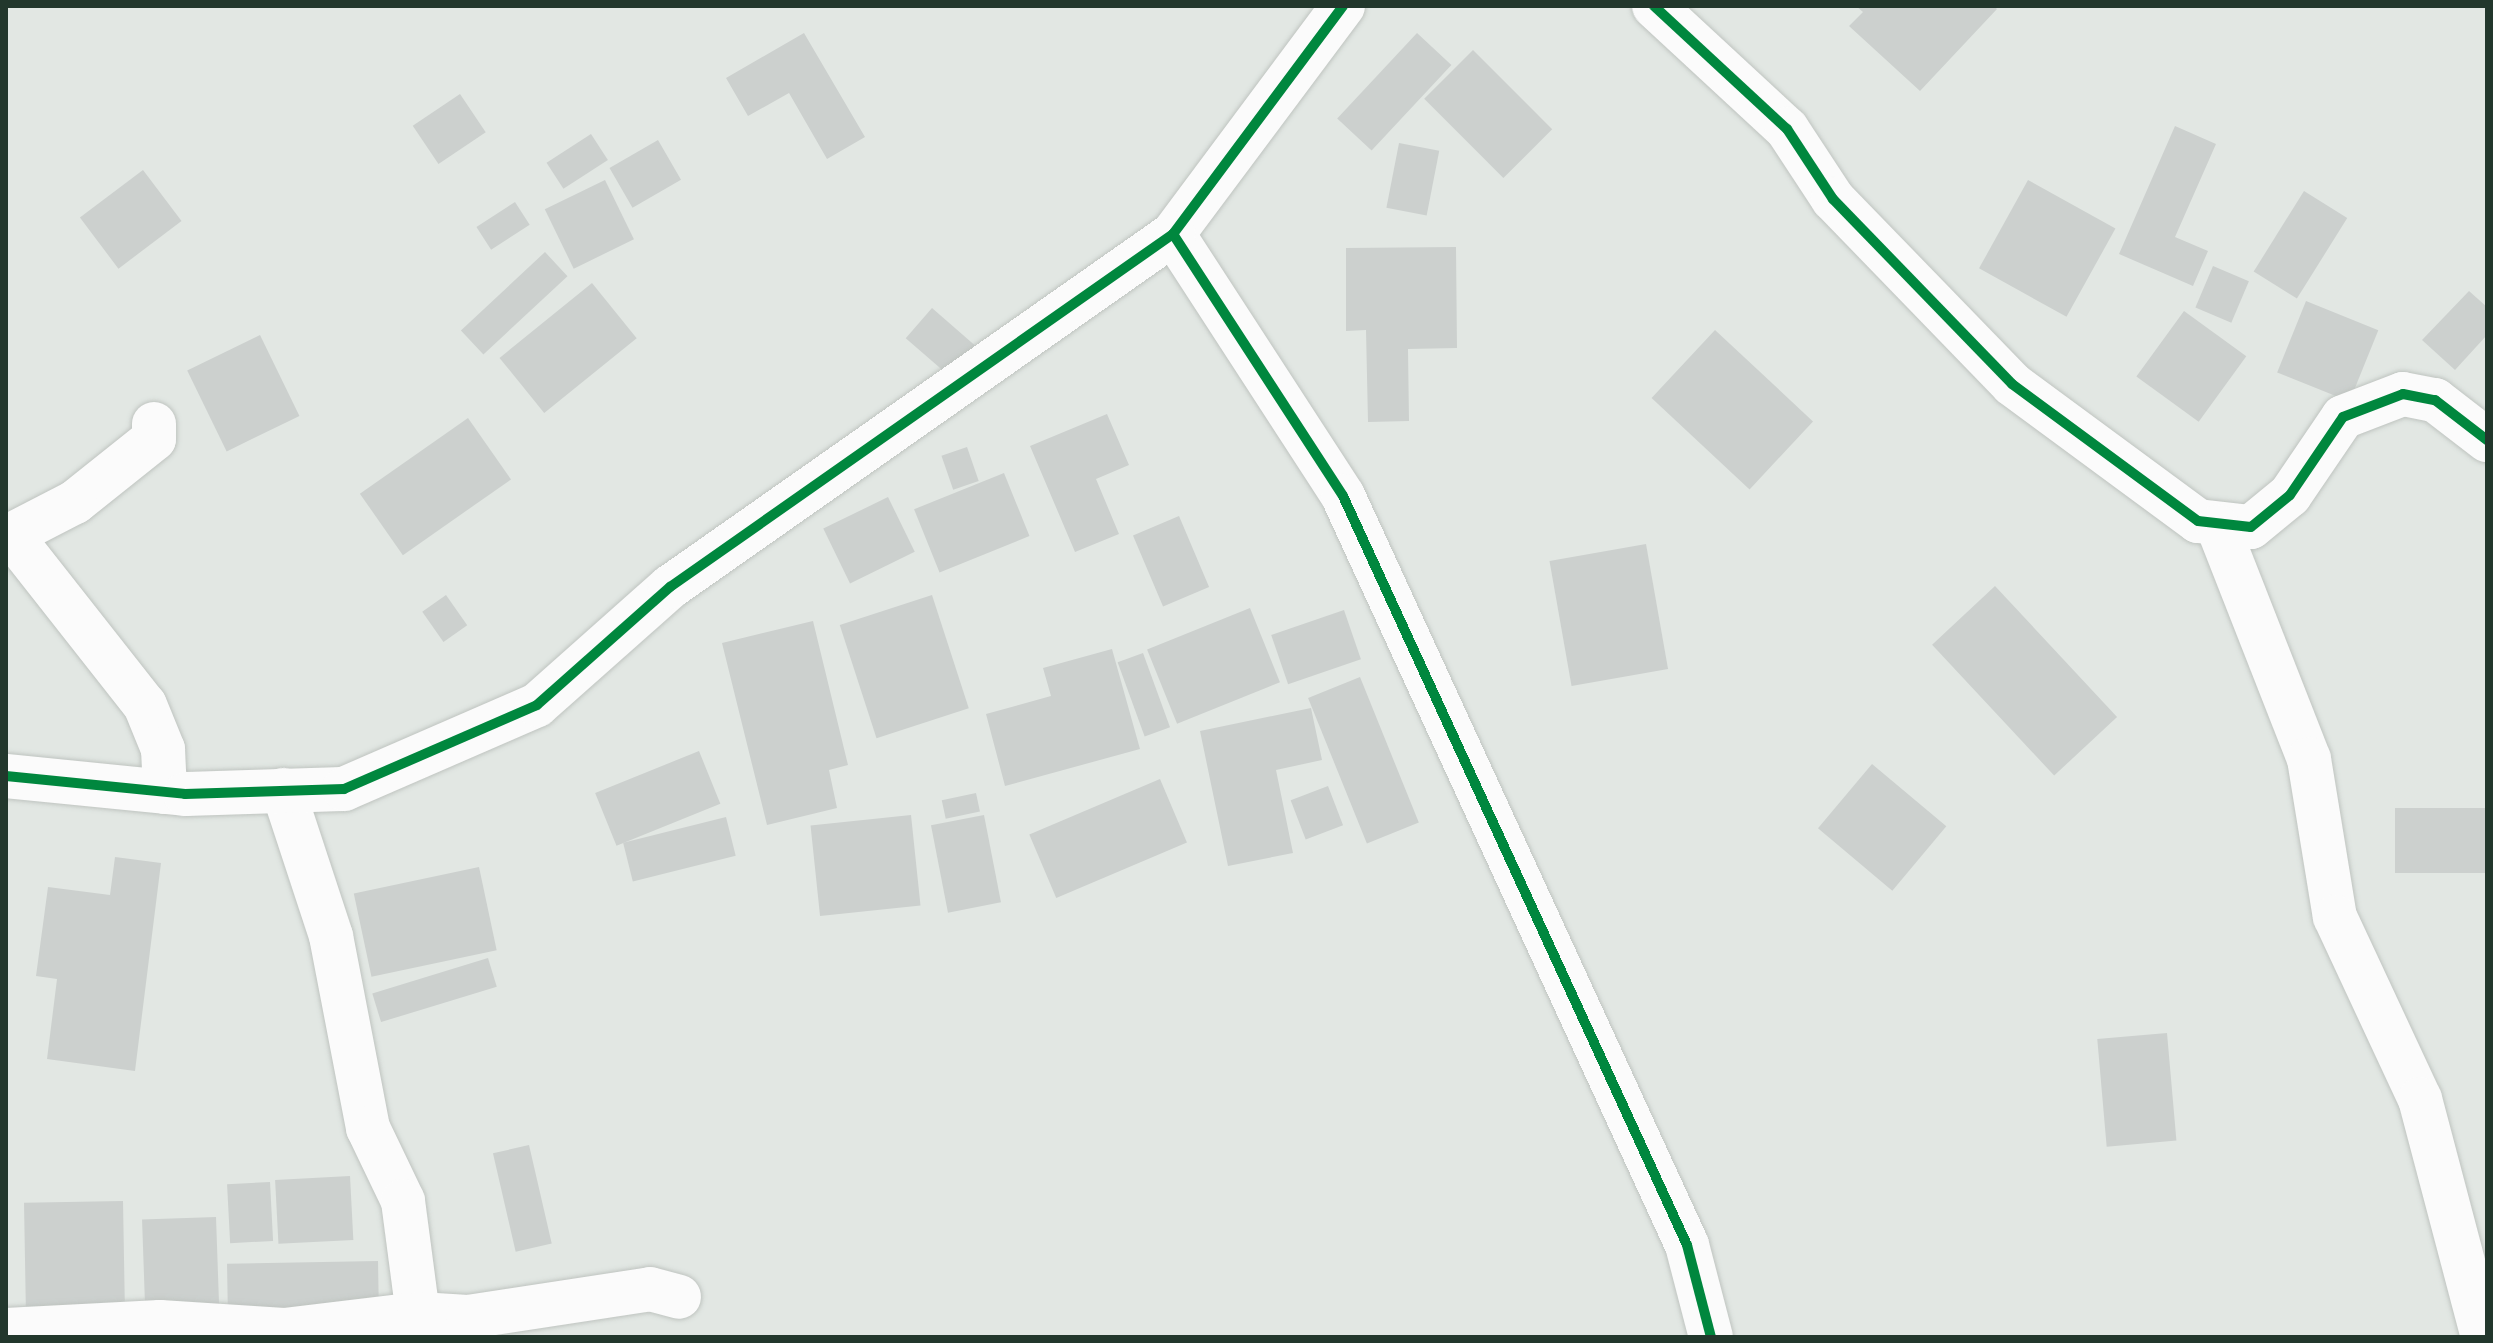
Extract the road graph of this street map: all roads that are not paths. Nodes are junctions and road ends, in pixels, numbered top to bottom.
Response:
1 (1343, 6) edge
2 (1654, 6) edge
3 (1173, 234) junction
4 (154, 424) dead end
5 (2487, 440) edge
6 (2218, 527) junction
7 (6, 776) edge
8 (283, 790) junction
9 (165, 792) junction
10 (679, 1297) dead end
11 (420, 1326) edge
12 (6, 1330) edge
13 (1711, 1337) edge
14 (2483, 1337) edge

1 - 3 street
2 - 6 street
3 - 8 street
3 - 13 street
4 - 9 street
5 - 6 street
6 - 14 street
7 - 9 street
8 - 9 street
8 - 11 street
10 - 11 street
11 - 12 street

